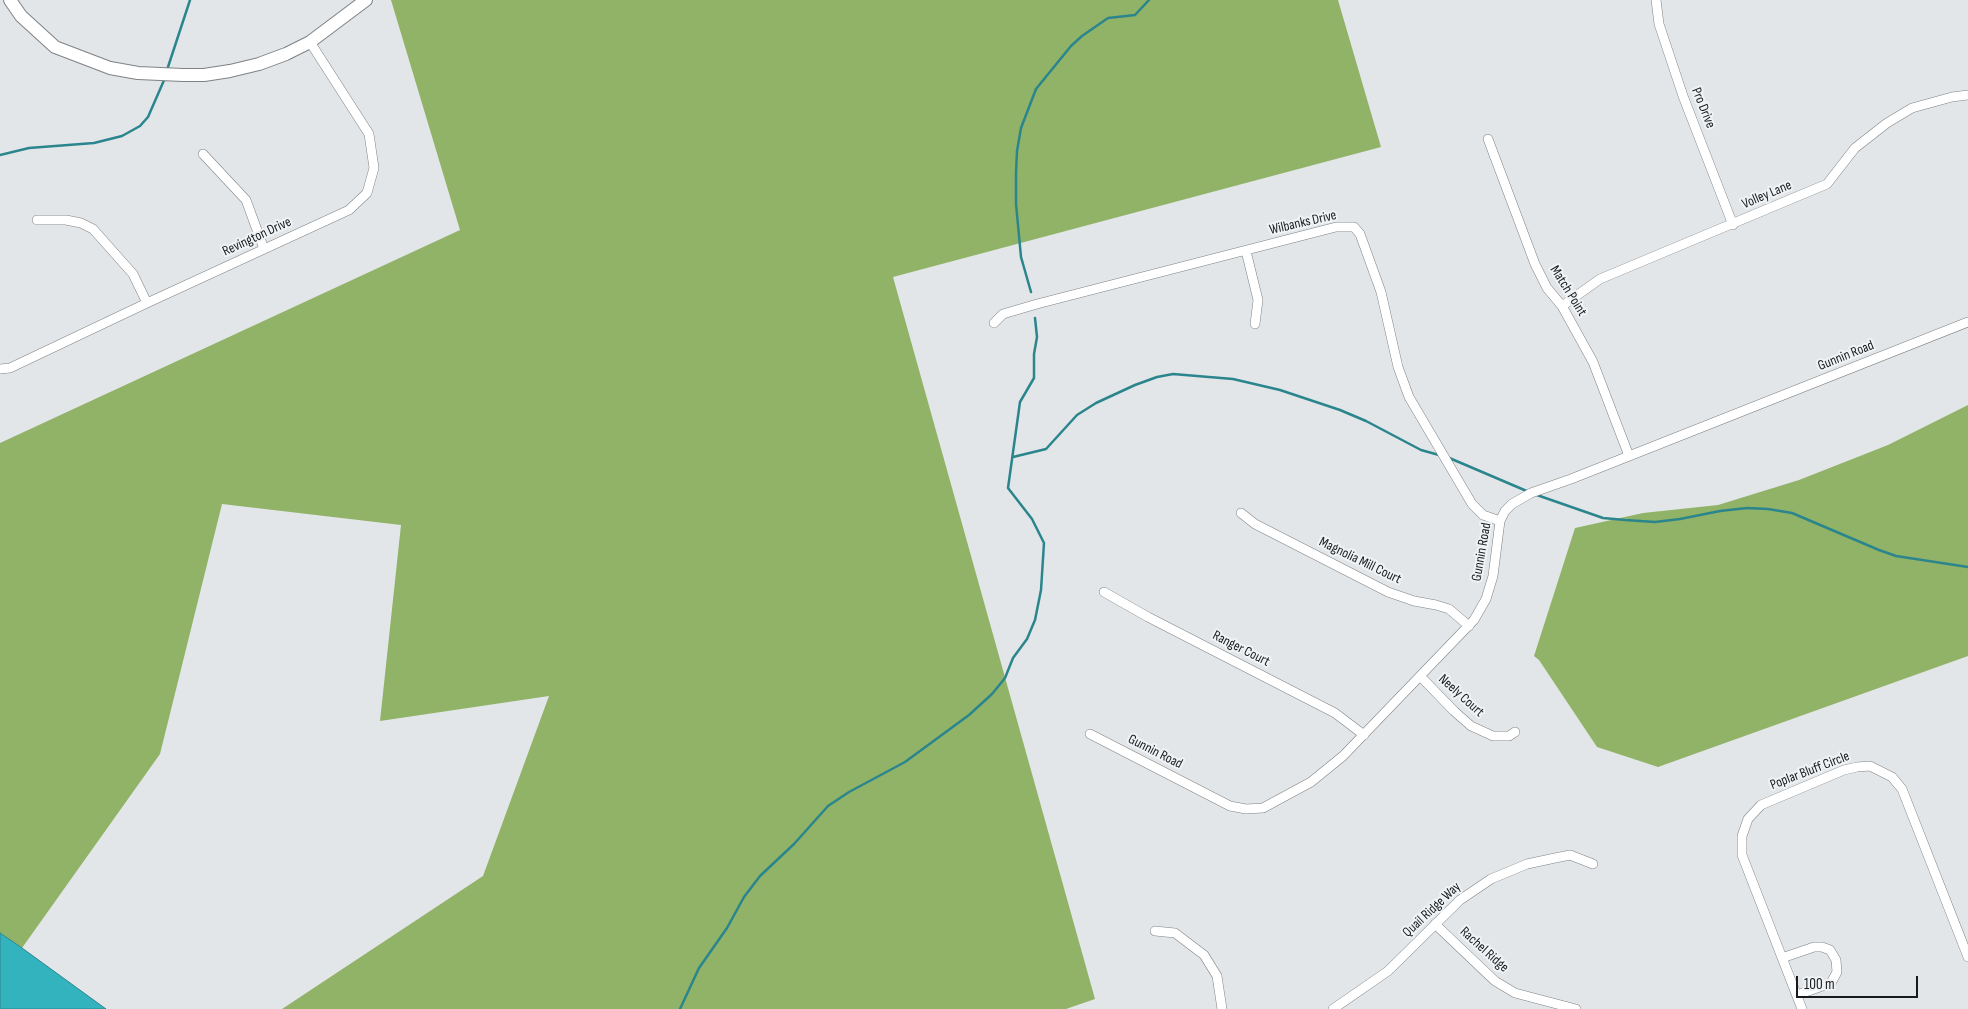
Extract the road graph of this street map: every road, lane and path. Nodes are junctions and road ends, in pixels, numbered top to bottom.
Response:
1 (10, 0) edge
2 (366, 0) edge
3 (1656, 0) edge
4 (310, 42) junction
5 (1968, 95) edge
6 (1488, 139) dead end
7 (203, 154) dead end
8 (37, 220) dead end
9 (1733, 224) junction
10 (264, 249) junction
11 (1246, 251) junction
12 (146, 303) junction
13 (1562, 306) junction
14 (1968, 322) edge
15 (994, 324) dead end
16 (1255, 324) dead end
17 (0, 369) edge
18 (1629, 456) junction
19 (1241, 513) dead end
20 (1500, 521) junction
21 (1104, 592) dead end
22 (1469, 626) junction
23 (1420, 676) junction
24 (1515, 732) dead end
25 (1090, 734) dead end
26 (1364, 735) junction
27 (1593, 864) dead end
28 (1435, 924) junction
29 (1155, 931) dead end
30 (1968, 956) edge
31 (1782, 958) junction
32 (1797, 995) junction
33 (1222, 1009) edge
34 (1333, 1009) edge
35 (1576, 1009) edge
36 (1802, 1009) edge

1 - 4 street
2 - 4 street
3 - 9 street, Pro Drive
4 - 10 street, Revington Drive
5 - 9 street, Volley Lane
6 - 13 street, Match Point
7 - 10 street
8 - 12 street
9 - 13 street, Volley Lane
10 - 12 street, Revington Drive
11 - 15 street, Wilbanks Drive
11 - 16 street
11 - 20 street, Wilbanks Drive
12 - 17 street, Revington Drive
13 - 18 street, Match Point
14 - 18 street, Gunnin Road
18 - 20 street, Gunnin Road
19 - 22 street, Magnolia Mill Court
20 - 22 street, Gunnin Road
21 - 26 street, Ranger Court
22 - 23 street, Gunnin Road
23 - 24 street, Neely Court
23 - 26 street, Gunnin Road
25 - 26 street, Gunnin Road
27 - 28 street, Quail Ridge Way
28 - 34 street, Quail Ridge Way
28 - 35 street, Rachel Ridge
29 - 33 street
30 - 31 street, Poplar Bluff Circle
31 - 32 street, Poplar Bluff Circle
31 - 32 street
32 - 36 street, Poplar Bluff Circle

